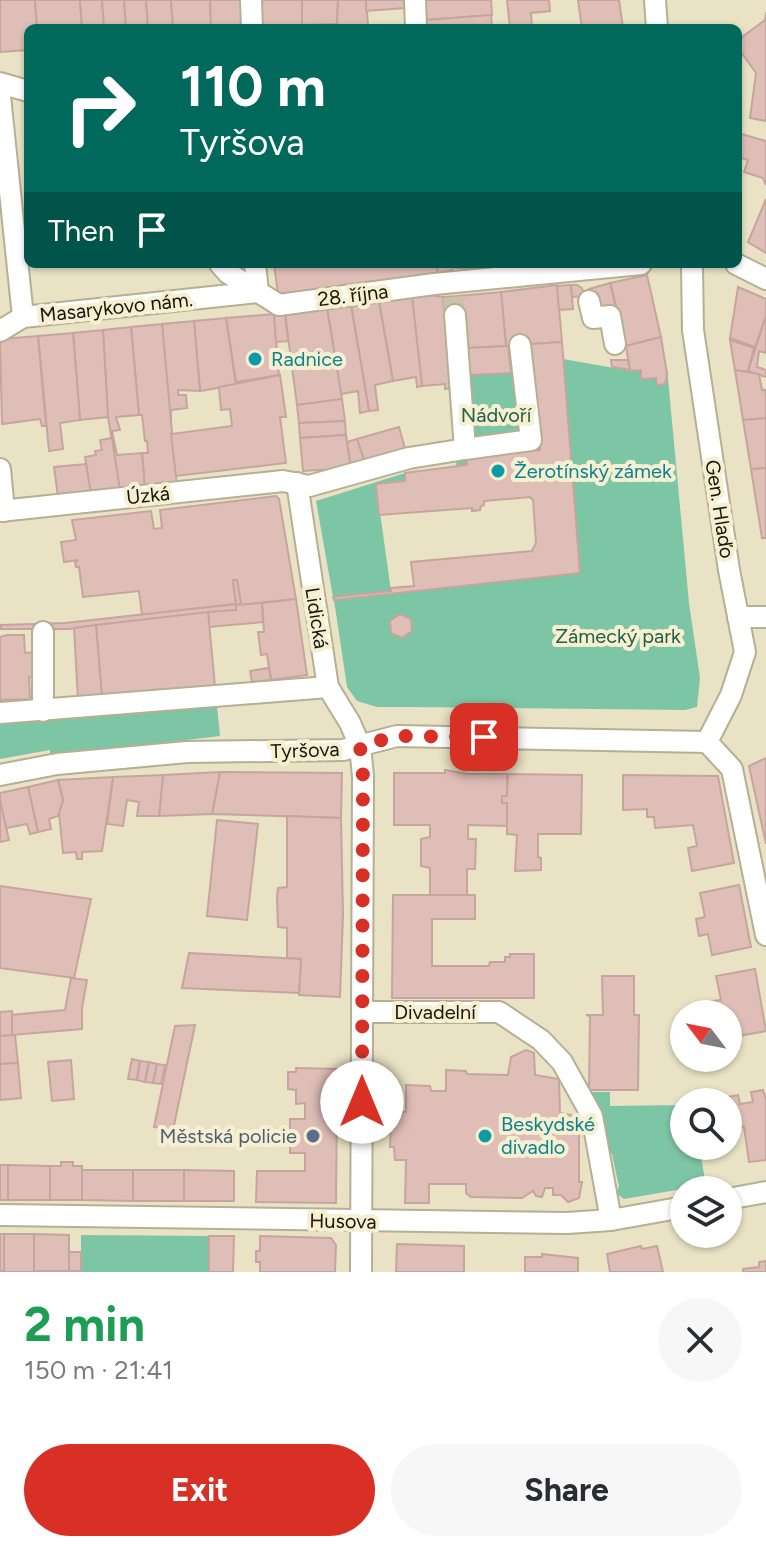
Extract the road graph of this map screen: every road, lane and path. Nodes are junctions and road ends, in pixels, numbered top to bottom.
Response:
1 (251, 0) edge
2 (415, 0) edge
3 (655, 0) edge
4 (252, 24) edge
5 (416, 24) edge
6 (657, 24) edge
7 (24, 79) edge
8 (0, 82) edge
9 (24, 90) edge
10 (0, 96) edge
11 (742, 267) edge
12 (224, 268) edge
13 (255, 268) edge
14 (631, 268) edge
15 (691, 268) edge
16 (766, 279) edge
17 (585, 287) junction
18 (258, 292) junction
19 (453, 298) junction
20 (23, 317) junction
21 (0, 331) edge
22 (615, 344) dead end
23 (520, 345) dead end
24 (465, 449) junction
25 (0, 469) edge
26 (297, 483) junction
27 (2, 511) edge
28 (738, 617) junction
29 (766, 617) edge
30 (43, 632) dead end
31 (328, 687) junction
32 (43, 711) junction
33 (0, 713) edge
34 (707, 742) junction
35 (360, 746) junction
36 (0, 775) edge
37 (766, 935) edge
38 (362, 1012) junction
39 (766, 1192) edge
40 (742, 1196) edge
41 (670, 1209) edge
42 (0, 1215) edge
43 (611, 1220) junction
44 (361, 1221) junction
45 (361, 1272) edge

1 - 4 street
2 - 5 street
3 - 6 street
7 - 8 street
8 - 9 street
10 - 20 street, Masarykovo nám.
11 - 16 street
12 - 18 street
13 - 18 street
14 - 17 street, 28. října
15 - 28 street, Gen. Hlaďo
17 - 19 street, 28. října
17 - 22 street
18 - 19 street, 28. října
18 - 20 street, Masarykovo nám.
19 - 24 street
20 - 21 street
23 - 24 street
24 - 26 street
25 - 27 street
26 - 27 street, Úzká
26 - 31 street, Lidická
28 - 29 street
28 - 34 street, Gen. Hlaďo
30 - 32 street
31 - 32 street
31 - 35 street, Lidická
32 - 33 street
34 - 35 street, Tyršova
34 - 37 street
35 - 36 street, Tyršova
35 - 38 street
38 - 43 street, Divadelní
38 - 44 street
39 - 40 street
41 - 43 street, Husova
42 - 44 street, Husova
43 - 44 street, Husova
44 - 45 street

